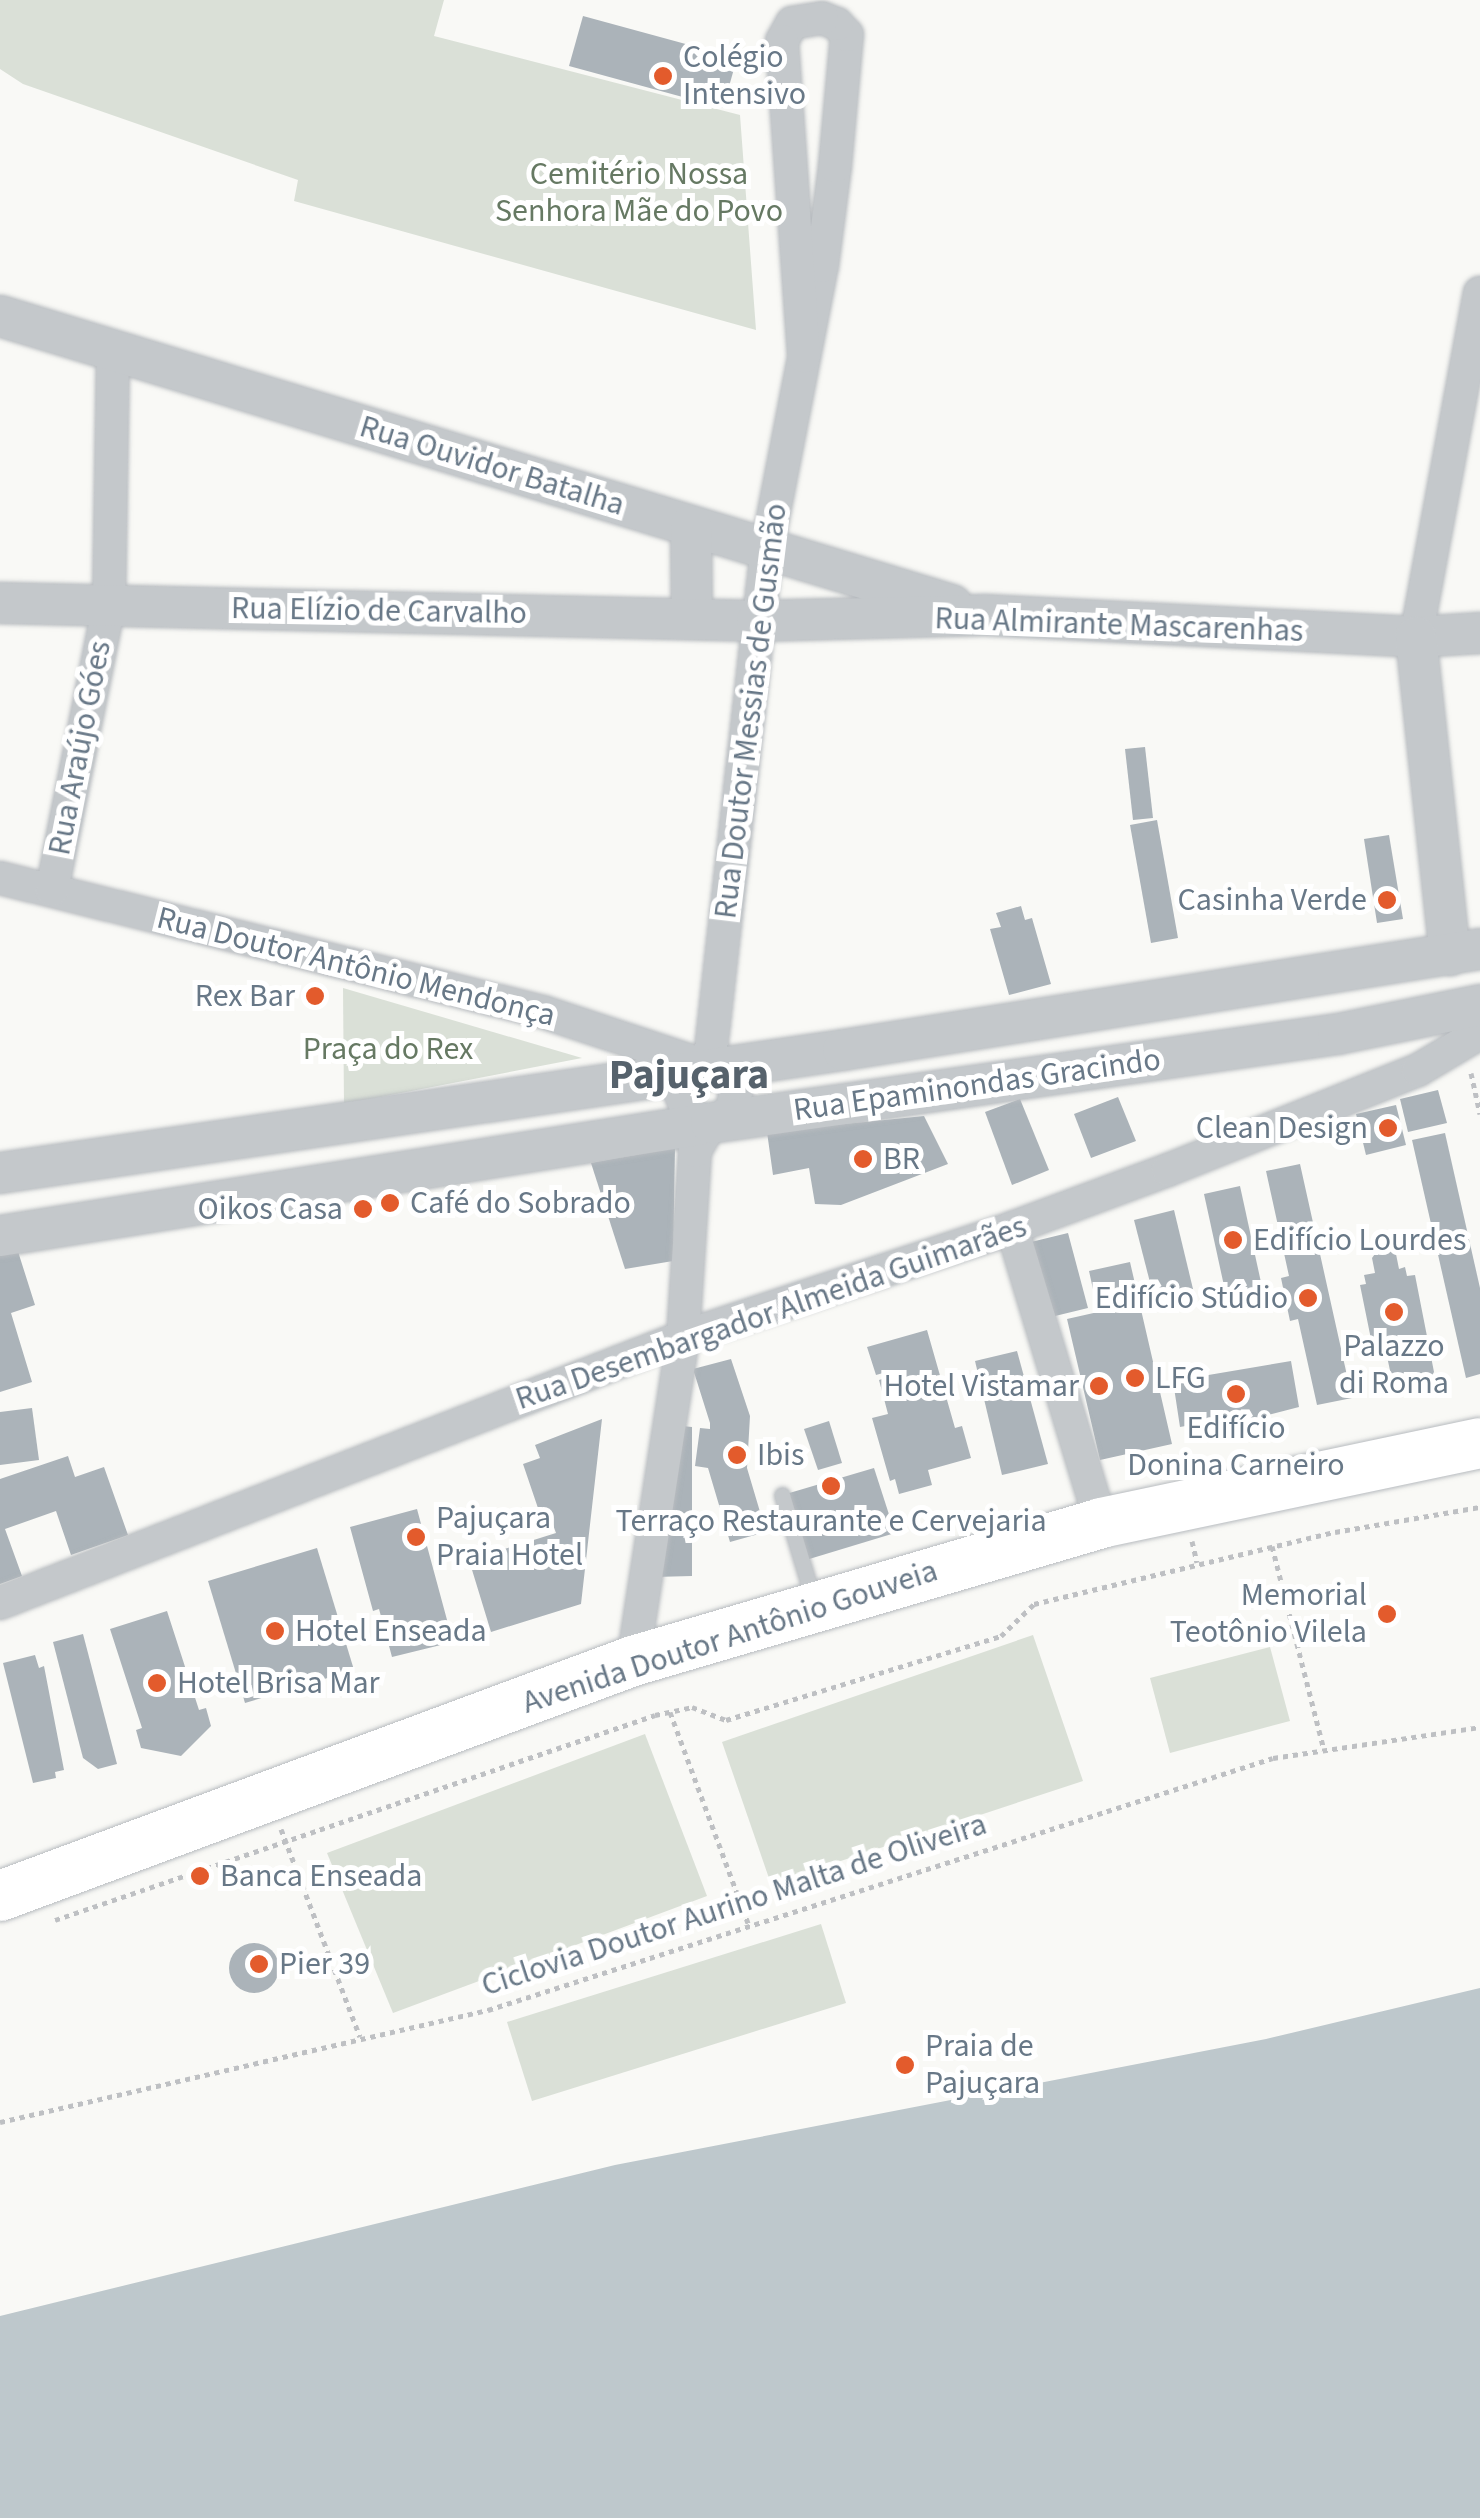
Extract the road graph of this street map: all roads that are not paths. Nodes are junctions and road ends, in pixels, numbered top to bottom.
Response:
1 (792, 192) junction
2 (831, 198) junction
3 (1480, 293) edge
4 (0, 316) edge
5 (113, 352) junction
6 (804, 356) junction
7 (691, 526) junction
8 (768, 548) junction
9 (0, 603) edge
10 (109, 605) junction
11 (985, 615) junction
12 (692, 617) junction
13 (758, 622) junction
14 (1480, 632) edge
15 (1416, 637) junction
16 (0, 878) edge
17 (52, 890) junction
18 (1465, 952) edge
19 (1480, 1005) edge
20 (1472, 1039) edge
21 (709, 1068) junction
22 (711, 1123) junction
23 (0, 1172) edge
24 (1012, 1228) junction
25 (0, 1236) edge
26 (683, 1337) junction
27 (1480, 1443) edge
28 (782, 1494) dead end
29 (1100, 1523) junction
30 (0, 1603) edge
31 (815, 1606) junction
32 (633, 1661) junction
33 (0, 1896) edge

1 - 2 street
1 - 2 street, Rua Doutor Messias de Gusmão
1 - 6 street, Rua Doutor Messias de Gusmão
2 - 6 street, Rua Doutor Messias de Gusmão
3 - 15 street
4 - 5 street, Rua Ouvidor Batalha
5 - 7 street, Rua Ouvidor Batalha
5 - 10 street
6 - 8 street, Rua Doutor Messias de Gusmão
7 - 8 street, Rua Ouvidor Batalha
7 - 12 street
8 - 11 street, Rua Ouvidor Batalha
8 - 13 street, Rua Doutor Messias de Gusmão
9 - 10 street, Rua Elízio de Carvalho
10 - 12 street, Rua Elízio de Carvalho
10 - 17 street, Rua Araújo Góes
11 - 13 street, Rua Almirante Mascarenhas
11 - 15 street, Rua Almirante Mascarenhas
12 - 13 street, Rua Elízio de Carvalho
13 - 21 street, Rua Doutor Messias de Gusmão
14 - 15 street, Rua Almirante Mascarenhas
15 - 18 street
16 - 17 street, Rua Doutor Antônio Mendonça
17 - 21 street, Rua Doutor Antônio Mendonça
18 - 21 street, Rua Epaminondas Gracindo
19 - 22 street, Rua Epaminondas Gracindo
20 - 24 street, Rua Desembargador Almeida Guimarães
21 - 22 street
21 - 23 street, Rua Epaminondas Gracindo
22 - 25 street, Rua Epaminondas Gracindo
22 - 26 street
24 - 26 street, Rua Desembargador Almeida Guimarães
24 - 29 street
26 - 30 street, Rua Desembargador Almeida Guimarães
26 - 32 street
27 - 29 main road, Avenida Doutor Antônio Gouveia
28 - 31 lane
29 - 31 main road, Avenida Doutor Antônio Gouveia
31 - 32 main road, Avenida Doutor Antônio Gouveia
32 - 33 main road, Avenida Doutor Antônio Gouveia

